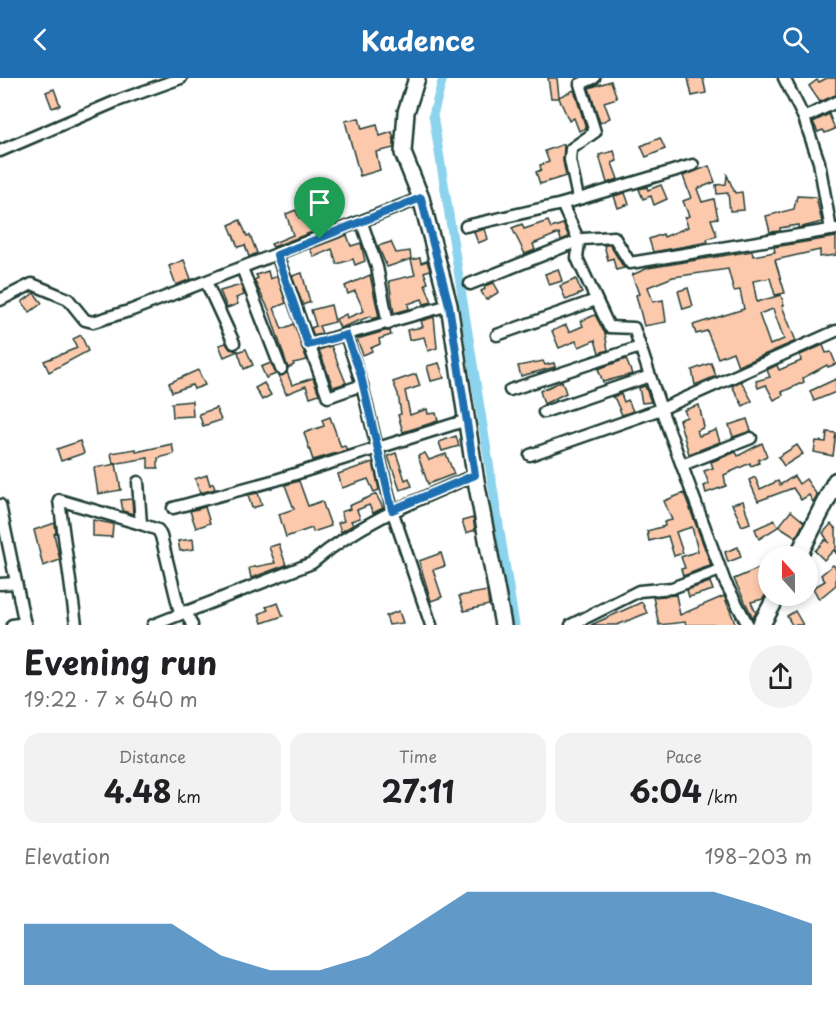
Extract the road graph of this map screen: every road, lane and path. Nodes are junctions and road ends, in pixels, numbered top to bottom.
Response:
1 (181, 78) edge
2 (417, 78) edge
3 (594, 78) edge
4 (784, 78) edge
5 (836, 102) edge
6 (804, 118) junction
7 (0, 151) edge
8 (693, 165) dead end
9 (421, 198) junction
10 (578, 198) junction
11 (562, 204) junction
12 (362, 223) junction
13 (465, 226) dead end
14 (834, 230) edge
15 (579, 241) junction
16 (277, 255) junction
17 (242, 268) junction
18 (206, 282) junction
19 (470, 284) dead end
20 (0, 300) edge
21 (596, 300) junction
22 (449, 305) junction
23 (388, 324) junction
24 (836, 331) edge
25 (346, 335) junction
26 (497, 335) dead end
27 (234, 343) dead end
28 (308, 345) junction
29 (640, 348) junction
30 (281, 369) dead end
31 (650, 376) junction
32 (363, 385) junction
33 (510, 390) dead end
34 (661, 410) junction
35 (544, 412) dead end
36 (467, 420) junction
37 (751, 438) dead end
38 (378, 448) junction
39 (530, 455) dead end
40 (682, 465) junction
41 (475, 475) junction
42 (836, 481) edge
43 (138, 482) dead end
44 (0, 505) edge
45 (173, 508) dead end
46 (392, 510) junction
47 (141, 524) junction
48 (803, 546) edge
49 (720, 570) junction
50 (16, 583) junction
51 (0, 584) edge
52 (771, 606) edge
53 (183, 612) junction
54 (25, 624) edge
55 (12, 625) edge
56 (76, 625) edge
57 (153, 625) edge
58 (192, 625) edge
59 (431, 625) edge
60 (503, 625) edge
61 (571, 625) edge
62 (748, 625) edge
63 (761, 625) edge

1 - 7 street
2 - 9 street
3 - 10 street
4 - 6 street
5 - 6 street
6 - 14 street
8 - 10 street
9 - 12 street
9 - 22 street
10 - 11 street
11 - 13 street
11 - 15 street
12 - 16 street
12 - 23 street
14 - 15 street
15 - 19 street
15 - 21 street
16 - 17 street
16 - 28 street
17 - 18 street
17 - 30 street
18 - 20 street
18 - 27 street
21 - 26 street
21 - 29 street
22 - 23 street
22 - 36 street
23 - 25 street
24 - 34 street
25 - 28 street
25 - 32 street
28 - 32 street
29 - 31 street
29 - 33 street
31 - 34 street
31 - 35 street
32 - 38 street
34 - 39 street
34 - 40 street
36 - 38 street
36 - 41 street
37 - 40 street
38 - 45 street
38 - 46 street
40 - 49 street
41 - 46 street
41 - 60 street
42 - 48 main road
43 - 47 street
44 - 50 street
46 - 53 street
46 - 59 street
47 - 53 street
47 - 56 street
49 - 61 street
49 - 62 street
50 - 51 street
50 - 54 street
52 - 63 main road
53 - 57 street
53 - 58 street
54 - 55 street

